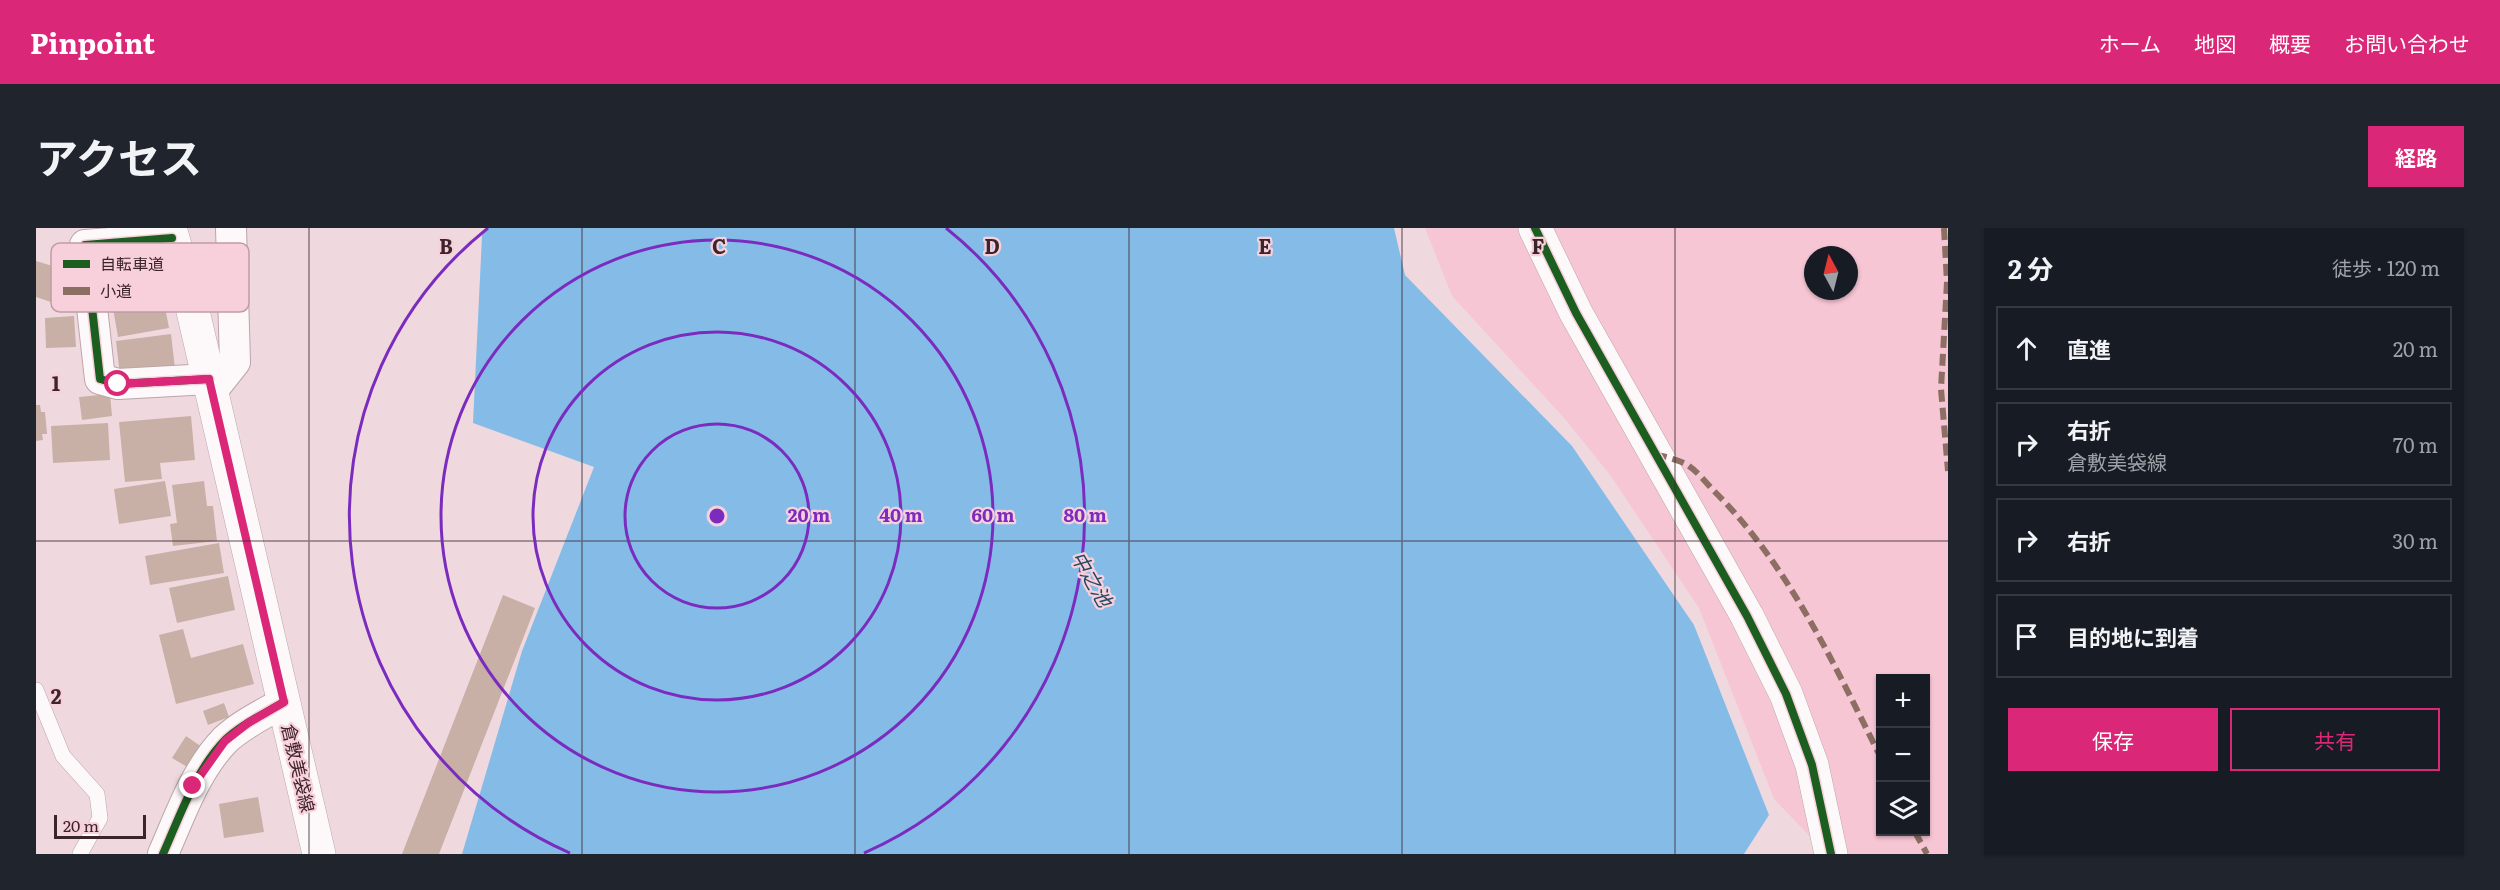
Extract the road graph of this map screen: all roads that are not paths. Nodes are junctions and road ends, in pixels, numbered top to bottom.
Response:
1 (231, 228) edge
2 (1535, 228) edge
3 (171, 233) edge
4 (99, 243) edge
5 (231, 243) edge
6 (92, 312) edge
7 (193, 312) edge
8 (234, 312) edge
9 (210, 385) junction
10 (36, 690) edge
11 (284, 702) junction
12 (80, 854) edge
13 (163, 854) edge
14 (319, 854) edge
15 (1832, 854) edge

1 - 5 street
2 - 15 street
3 - 4 street
6 - 9 street
7 - 9 street, 倉敷美袋線
8 - 9 street
9 - 11 street, 倉敷美袋線
10 - 12 lane
11 - 13 street
11 - 14 street, 倉敷美袋線

